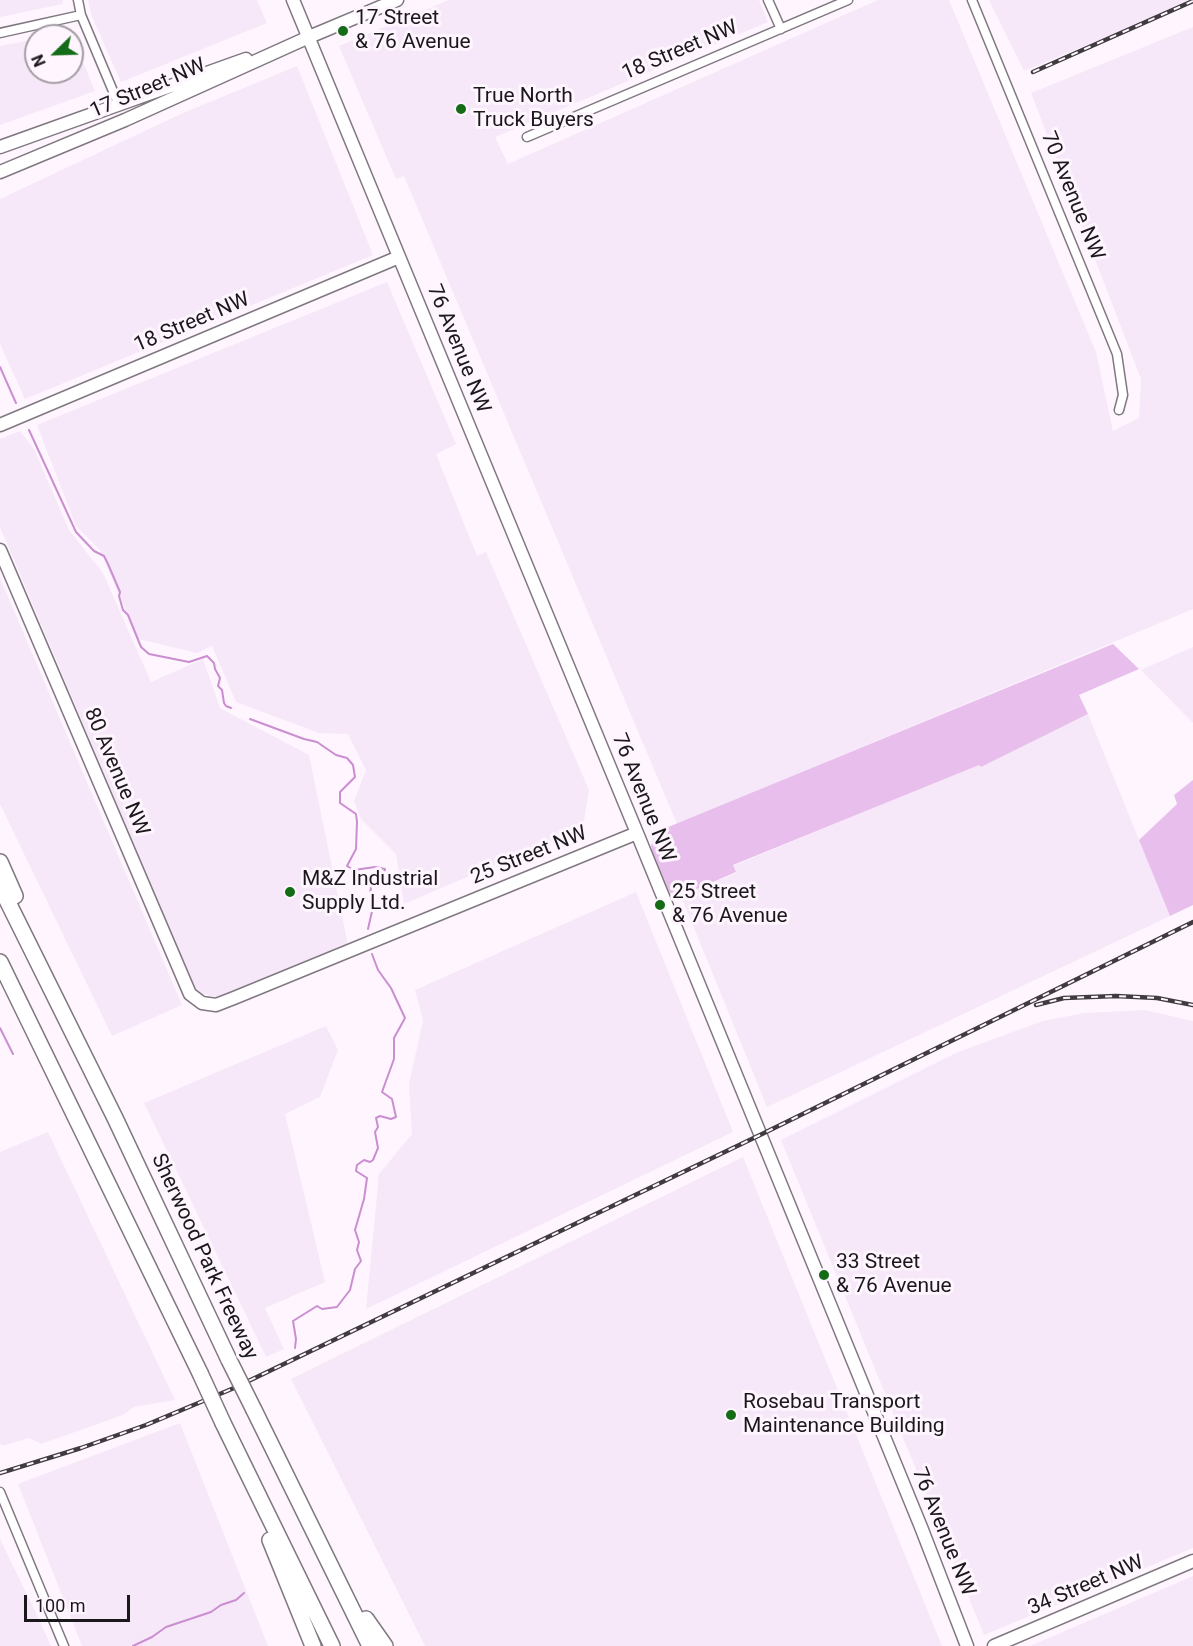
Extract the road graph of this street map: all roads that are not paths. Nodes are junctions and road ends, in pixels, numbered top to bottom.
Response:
1 (78, 0) edge
2 (293, 0) edge
3 (397, 0) edge
4 (768, 0) edge
5 (848, 0) edge
6 (972, 0) edge
7 (81, 15) junction
8 (781, 29) junction
9 (0, 33) edge
10 (309, 37) junction
11 (118, 104) junction
12 (527, 137) dead end
13 (0, 147) edge
14 (0, 172) edge
15 (399, 257) junction
16 (1119, 410) dead end
17 (0, 425) edge
18 (0, 550) edge
19 (637, 833) junction
20 (0, 862) edge
21 (0, 886) edge
22 (0, 962) edge
23 (43, 975) junction
24 (0, 982) edge
25 (202, 1003) joint
26 (83, 1133) junction
27 (235, 1447) junction
28 (0, 1492) edge
29 (329, 1560) junction
30 (1193, 1561) edge
31 (64, 1646) edge
32 (313, 1646) edge
33 (333, 1646) edge
34 (370, 1646) edge
35 (385, 1646) edge
36 (967, 1646) edge
37 (994, 1646) edge

1 - 7 street
2 - 10 street, 76 Avenue NW
3 - 10 street, 17 Street NW
4 - 8 street
5 - 8 street, 18 Street NW
6 - 16 street, 70 Avenue NW
7 - 9 street
7 - 11 street
8 - 12 street, 18 Street NW
10 - 11 street, 17 Street NW
10 - 14 street, 17 Street NW
10 - 15 street, 76 Avenue NW
11 - 13 street, 17 Street NW
15 - 17 street, 18 Street NW
15 - 19 street, 76 Avenue NW
18 - 25 street, 80 Avenue NW
19 - 25 street, 25 Street NW
19 - 36 street, 76 Avenue NW
20 - 23 highway
21 - 23 highway, Sherwood Park Freeway
22 - 26 highway
23 - 29 highway, Sherwood Park Freeway, bridge
24 - 26 highway
26 - 27 highway, bridge
27 - 32 highway
27 - 33 highway
28 - 31 street
29 - 34 highway, Sherwood Park Freeway
29 - 35 highway
30 - 37 street, 34 Street NW

